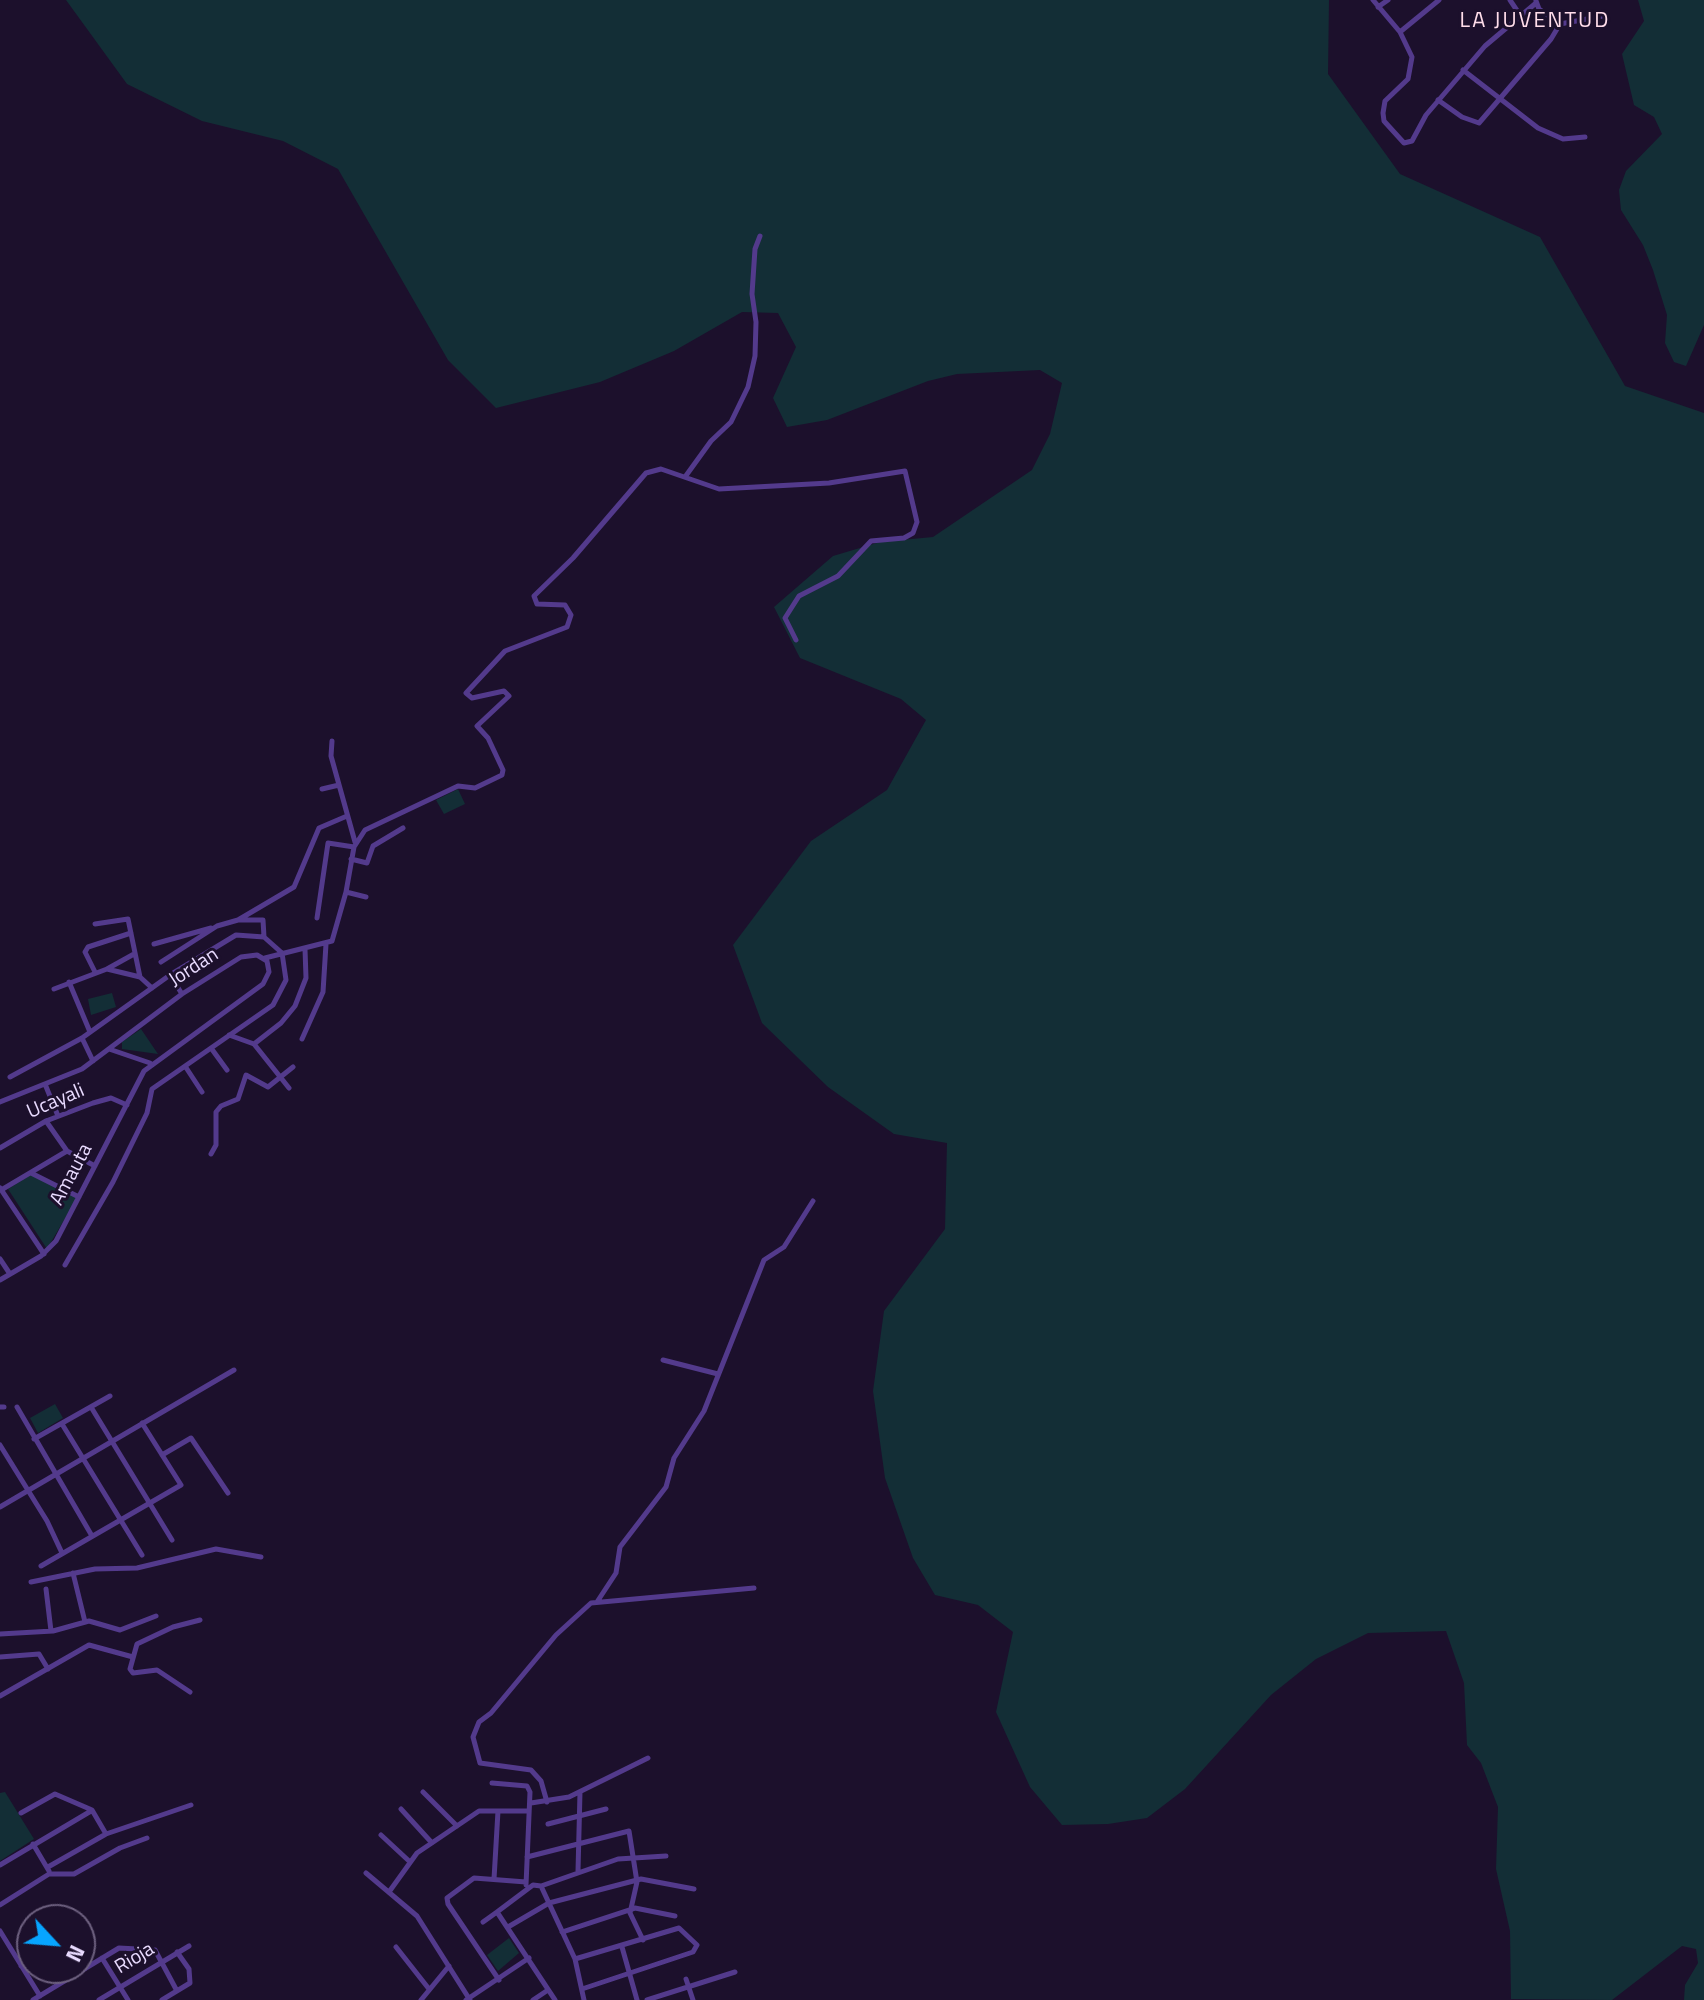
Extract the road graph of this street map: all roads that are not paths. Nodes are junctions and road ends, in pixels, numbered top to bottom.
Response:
1 (1373, 0) edge
2 (1388, 0) edge
3 (1439, 0) edge
4 (1510, 0) edge
5 (1536, 1) edge
6 (1378, 7) junction
7 (1520, 15) junction
8 (1603, 16) dead end
9 (1560, 24) junction
10 (1400, 32) junction
11 (1463, 70) junction
12 (1500, 99) junction
13 (1438, 100) junction
14 (1585, 137) dead end
15 (760, 236) dead end
16 (685, 477) junction
17 (796, 640) dead end
18 (332, 741) dead end
19 (339, 785) junction
20 (322, 789) dead end
21 (347, 816) junction
22 (403, 828) dead end
23 (354, 844) junction
24 (351, 859) junction
25 (346, 892) junction
26 (366, 897) dead end
27 (317, 918) dead end
28 (238, 920) junction
29 (95, 924) dead end
30 (212, 929) junction
31 (131, 933) junction
32 (264, 937) junction
33 (154, 944) dead end
34 (326, 944) junction
35 (305, 949) junction
36 (282, 953) junction
37 (134, 954) junction
38 (265, 958) junction
39 (161, 962) dead end
40 (107, 969) junction
41 (95, 972) junction
42 (170, 975) junction
43 (140, 977) junction
44 (69, 982) junction
45 (152, 988) junction
46 (54, 989) dead end
47 (182, 994) junction
48 (90, 1032) junction
49 (229, 1035) junction
50 (82, 1038) junction
51 (302, 1039) dead end
52 (254, 1044) junction
53 (211, 1048) junction
54 (109, 1049) junction
55 (93, 1061) junction
56 (150, 1063) junction
57 (185, 1066) junction
58 (293, 1067) dead end
59 (227, 1070) dead end
60 (10, 1077) dead end
61 (281, 1078) junction
62 (45, 1084) junction
63 (289, 1088) dead end
64 (202, 1092) dead end
65 (0, 1102) edge
66 (127, 1105) junction
67 (58, 1116) junction
68 (46, 1121) junction
69 (0, 1148) edge
70 (67, 1151) junction
71 (211, 1154) dead end
72 (95, 1166) junction
73 (31, 1173) junction
74 (0, 1189) edge
75 (79, 1197) junction
76 (813, 1201) dead end
77 (44, 1254) junction
78 (0, 1259) edge
79 (65, 1265) dead end
80 (10, 1274) junction
81 (0, 1280) edge
82 (663, 1360) dead end
83 (234, 1370) dead end
84 (718, 1374) junction
85 (110, 1396) dead end
86 (17, 1407) dead end
87 (91, 1407) junction
88 (142, 1423) junction
89 (62, 1424) junction
90 (34, 1439) junction
91 (111, 1440) junction
92 (0, 1445) edge
93 (162, 1455) junction
94 (82, 1457) junction
95 (55, 1474) junction
96 (27, 1491) junction
97 (228, 1493) dead end
98 (151, 1502) junction
99 (0, 1507) edge
100 (123, 1519) junction
101 (92, 1536) junction
102 (172, 1540) dead end
103 (62, 1553) junction
104 (142, 1555) dead end
105 (261, 1557) dead end
106 (41, 1566) dead end
107 (73, 1572) junction
108 (31, 1582) dead end
109 (754, 1588) dead end
110 (46, 1589) dead end
111 (597, 1602) junction
112 (156, 1616) dead end
113 (200, 1620) dead end
114 (85, 1622) junction
115 (51, 1631) junction
116 (0, 1634) edge
117 (0, 1657) edge
118 (133, 1657) junction
119 (48, 1669) junction
120 (190, 1692) dead end
121 (0, 1696) edge
122 (648, 1758) dead end
123 (492, 1783) dead end
124 (423, 1792) dead end
125 (580, 1792) junction
126 (547, 1802) junction
127 (531, 1803) junction
128 (191, 1805) dead end
129 (401, 1809) dead end
130 (606, 1809) dead end
131 (92, 1810) junction
132 (498, 1811) junction
133 (529, 1811) junction
134 (21, 1813) dead end
135 (580, 1815) junction
136 (548, 1824) dead end
137 (457, 1826) junction
138 (106, 1834) junction
139 (381, 1835) dead end
140 (147, 1838) dead end
141 (432, 1843) junction
142 (580, 1843) junction
143 (33, 1844) junction
144 (632, 1856) junction
145 (666, 1856) dead end
146 (527, 1857) junction
147 (409, 1861) junction
148 (0, 1865) edge
149 (48, 1871) junction
150 (578, 1872) junction
151 (366, 1873) dead end
152 (494, 1879) junction
153 (636, 1880) junction
154 (526, 1885) junction
155 (541, 1886) junction
156 (694, 1889) dead end
157 (389, 1892) junction
158 (549, 1903) junction
159 (0, 1905) edge
160 (630, 1910) junction
161 (497, 1912) junction
162 (675, 1916) dead end
163 (483, 1922) dead end
164 (508, 1927) junction
165 (0, 1931) edge
166 (562, 1932) junction
167 (643, 1940) junction
168 (189, 1946) dead end
169 (396, 1947) dead end
170 (622, 1947) junction
171 (177, 1952) junction
172 (16, 1958) edge
173 (102, 1958) junction
174 (529, 1958) junction
175 (575, 1959) junction
176 (96, 1961) edge
177 (161, 1962) junction
178 (449, 1966) junction
179 (735, 1972) dead end
180 (630, 1975) junction
181 (686, 1979) dead end
182 (499, 1980) junction
183 (32, 1984) edge
184 (58, 1984) edge
185 (120, 1987) junction
186 (689, 1988) junction
187 (429, 1989) junction
188 (582, 1989) junction
189 (548, 1990) junction
190 (177, 1991) junction
191 (40, 1996) junction
192 (469, 1999) edge
193 (33, 2000) edge
194 (99, 2000) edge
195 (128, 2000) edge
196 (162, 2000) edge
197 (421, 2000) edge
198 (533, 2000) edge
199 (555, 2000) edge
200 (584, 2000) edge
201 (637, 2000) edge
202 (647, 2000) edge
203 (693, 2000) edge

1 - 6 street
2 - 6 street
3 - 10 street
4 - 7 street
5 - 7 street
5 - 9 street
6 - 10 street
7 - 11 street
8 - 9 street
9 - 12 street
10 - 13 street
11 - 12 street
11 - 13 street
12 - 13 street
12 - 14 street
15 - 16 street
16 - 17 street
16 - 23 street
18 - 19 street
19 - 20 street
19 - 21 street
21 - 23 street
21 - 28 street
22 - 24 street
23 - 24 street
23 - 27 street
24 - 25 street
25 - 26 street
25 - 34 street
28 - 30 street
28 - 32 street
29 - 31 street
30 - 33 street
30 - 39 street
31 - 37 street
31 - 41 street
32 - 36 street
32 - 42 street
34 - 35 street, Jordan
34 - 51 street
35 - 36 street, Jordan
35 - 52 street
36 - 38 street, Jordan
36 - 49 street
37 - 40 street
37 - 43 street
38 - 47 street, Jordan
38 - 56 street
40 - 41 street
40 - 43 street
41 - 44 street
42 - 45 street
42 - 47 street
43 - 45 street
44 - 46 street
44 - 48 street
45 - 48 street
47 - 54 street, Jordan
48 - 50 street
49 - 52 street
49 - 53 street
50 - 55 street
50 - 60 street
52 - 61 street
53 - 57 street
53 - 59 street
54 - 55 street, Jordan
54 - 56 street
55 - 62 street, Jordan
56 - 66 street, Amauta
57 - 64 street
57 - 79 street
58 - 61 street
61 - 63 street
61 - 71 street
62 - 65 street, Jordan
62 - 67 street
66 - 67 street, Ucayali
66 - 72 street, Amauta
67 - 68 street, Ucayali
68 - 69 street, Ucayali
68 - 70 street
70 - 72 street
70 - 73 street
72 - 75 street, Amauta
73 - 74 street
73 - 75 street
74 - 77 street
75 - 77 street, Amauta
76 - 84 street
77 - 80 street, Amauta
78 - 80 street
80 - 81 street, Amauta
82 - 84 street
83 - 88 street
84 - 111 street
85 - 87 street
86 - 90 street
87 - 89 street
87 - 91 street
88 - 91 street
88 - 93 street
89 - 90 street
89 - 94 street
90 - 95 street
91 - 94 street
91 - 98 street
92 - 96 street
93 - 97 street
93 - 98 street
94 - 95 street
94 - 100 street
95 - 96 street
95 - 101 street
96 - 99 street
96 - 103 street
98 - 100 street
98 - 102 street
100 - 101 street
100 - 104 street
101 - 103 street
103 - 106 street
105 - 107 street
107 - 108 street
107 - 114 street
109 - 111 street
110 - 115 street
111 - 126 street
112 - 114 street
113 - 118 street
114 - 115 street
115 - 116 street
117 - 119 street
118 - 119 street
118 - 120 street
119 - 121 street
122 - 125 street
123 - 127 street
124 - 137 street
125 - 126 street
125 - 135 street
126 - 127 street
127 - 133 street
128 - 138 street
129 - 141 street
130 - 135 street
131 - 134 street
131 - 138 street
131 - 143 street
132 - 133 street
132 - 137 street
132 - 152 street
133 - 146 street
135 - 136 street
135 - 142 street
137 - 141 street
138 - 149 street
139 - 147 street
140 - 149 street
141 - 147 street
142 - 144 street
142 - 146 street
142 - 150 street
143 - 148 street
143 - 149 street
144 - 145 street
144 - 150 street
144 - 153 street
146 - 154 street
147 - 157 street
149 - 159 street
150 - 155 street
151 - 157 street
152 - 154 street
152 - 182 street
153 - 156 street
153 - 158 street
153 - 160 street
154 - 155 street
154 - 161 street
155 - 158 street
157 - 178 street
158 - 164 street
158 - 166 street
160 - 162 street
160 - 166 street
160 - 167 street
161 - 163 street
161 - 164 street
164 - 174 street
165 - 172 street
166 - 175 street
167 - 170 street
167 - 180 street
168 - 171 street, Rioja
169 - 187 street
170 - 175 street
170 - 180 street
171 - 177 street, Rioja
171 - 190 street
173 - 176 street
173 - 177 street
173 - 185 street
174 - 182 street
174 - 189 street
175 - 188 street
177 - 185 street, Rioja
177 - 190 street
178 - 187 street
178 - 192 street
179 - 186 street
180 - 188 street
180 - 201 street
181 - 186 street
182 - 192 street
183 - 191 street
184 - 191 street
185 - 194 street, Rioja
185 - 195 street
186 - 202 street
186 - 203 street
187 - 197 street
188 - 200 street
189 - 198 street
189 - 199 street
190 - 196 street
191 - 193 street

